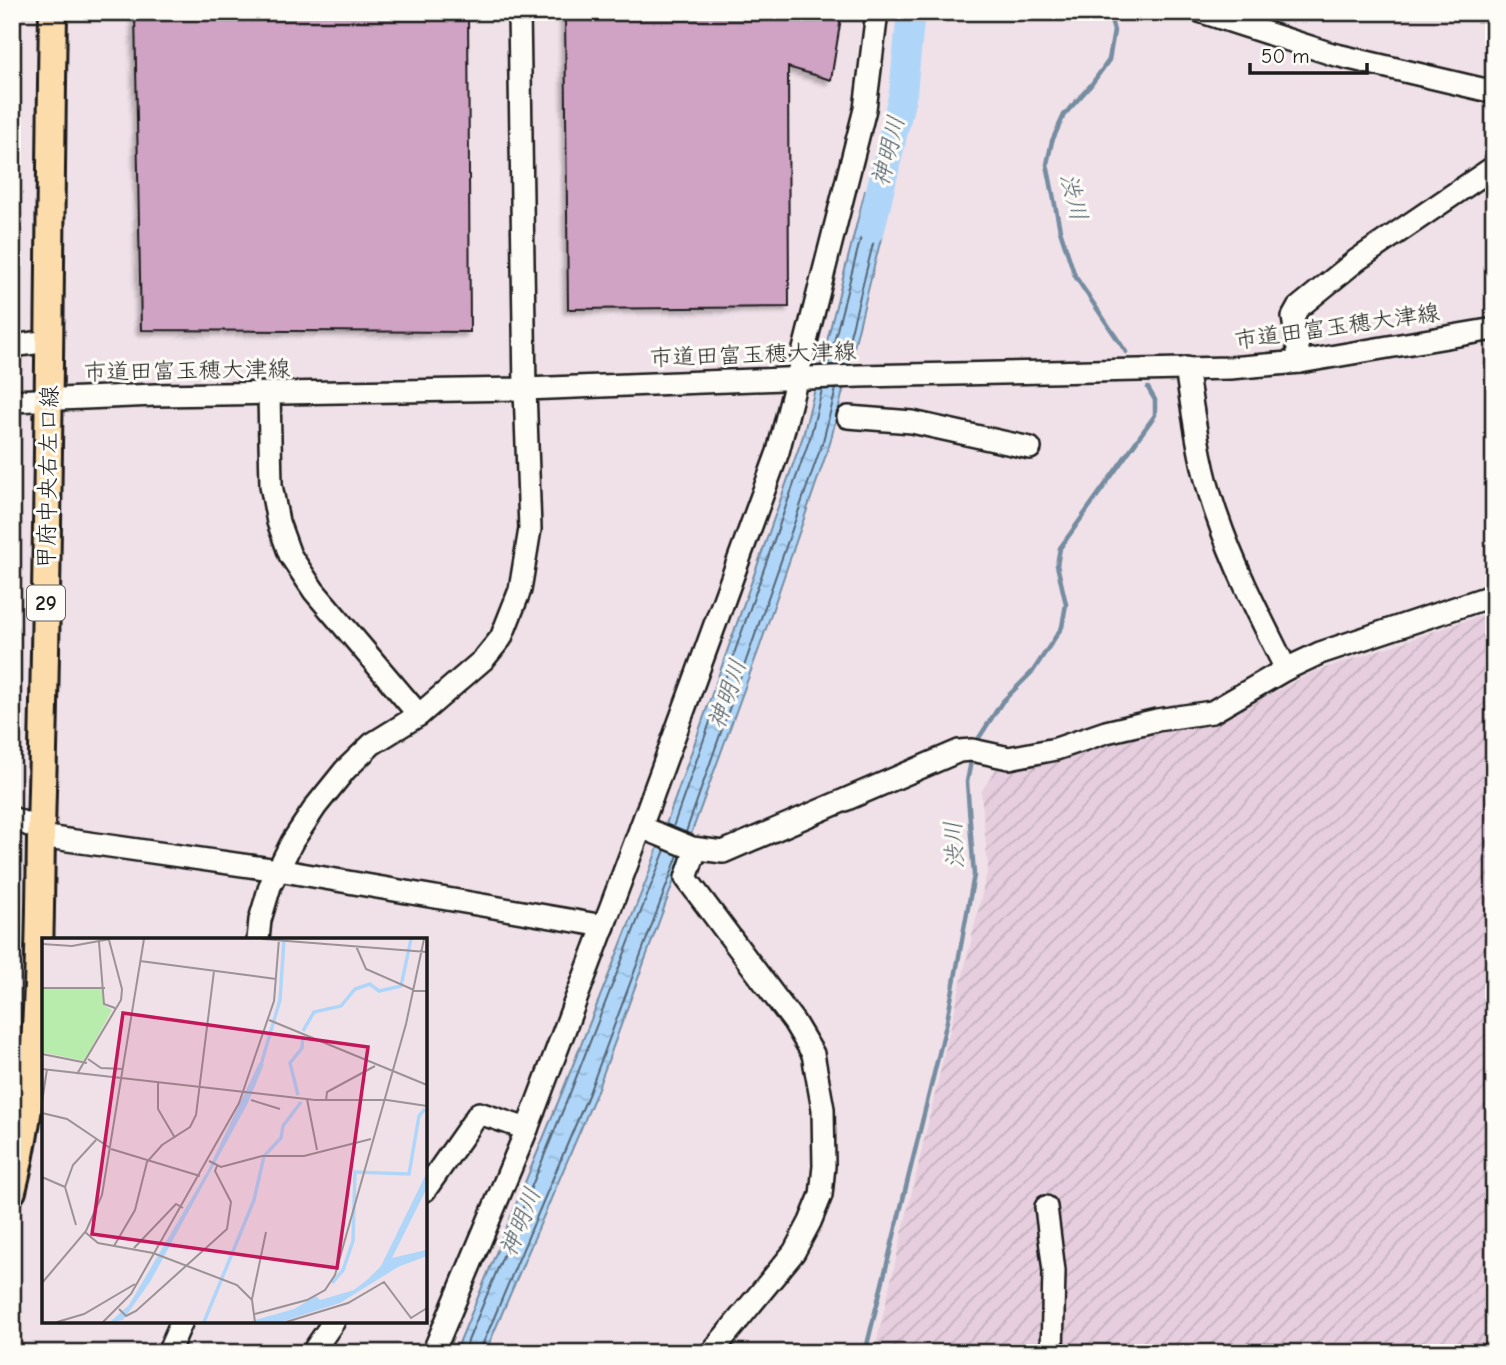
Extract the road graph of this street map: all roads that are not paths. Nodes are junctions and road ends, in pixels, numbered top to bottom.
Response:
1 (53, 12) edge
2 (519, 12) edge
3 (877, 12) edge
4 (1202, 12) edge
5 (1494, 92) edge
6 (1494, 167) edge
7 (1494, 329) edge
8 (49, 341) junction
9 (12, 346) edge
10 (1300, 362) junction
11 (1185, 369) junction
12 (804, 378) junction
13 (525, 389) junction
14 (269, 395) junction
15 (48, 399) junction
16 (12, 401) edge
17 (848, 417) dead end
18 (1030, 447) dead end
19 (1494, 595) edge
20 (1286, 669) junction
21 (419, 715) junction
22 (12, 818) edge
23 (646, 829) junction
24 (41, 833) junction
25 (694, 848) junction
26 (278, 870) junction
27 (604, 926) junction
28 (258, 938) edge
29 (527, 1129) junction
30 (427, 1187) edge
31 (12, 1191) edge
32 (1046, 1207) dead end
33 (181, 1323) edge
34 (333, 1323) edge
35 (168, 1353) edge
36 (312, 1353) edge
37 (433, 1353) edge
38 (711, 1353) edge
39 (1052, 1353) edge

1 - 8 main road, 甲府中央右左口線 / 29
2 - 13 street
3 - 12 street
4 - 5 street
6 - 10 street
7 - 10 street, 市道田富玉穂大津線
8 - 9 street
8 - 15 main road, 甲府中央右左口線 / 29
10 - 11 street, 市道田富玉穂大津線
11 - 12 street, 市道田富玉穂大津線
11 - 20 street
12 - 13 street, 市道田富玉穂大津線
12 - 23 street
13 - 14 street, 市道田富玉穂大津線
13 - 21 street
14 - 15 street, 市道田富玉穂大津線
14 - 21 street
15 - 16 street, 市道田富玉穂大津線
15 - 24 main road, 甲府中央右左口線 / 29
17 - 18 street
19 - 20 street
20 - 25 street
21 - 26 street
22 - 24 street
23 - 25 street
23 - 27 street
24 - 26 street
24 - 31 main road, 甲府中央右左口線 / 29
25 - 38 street
26 - 27 street
26 - 28 street
27 - 29 street
29 - 30 street
29 - 37 street
32 - 39 street
33 - 35 street
34 - 36 street

